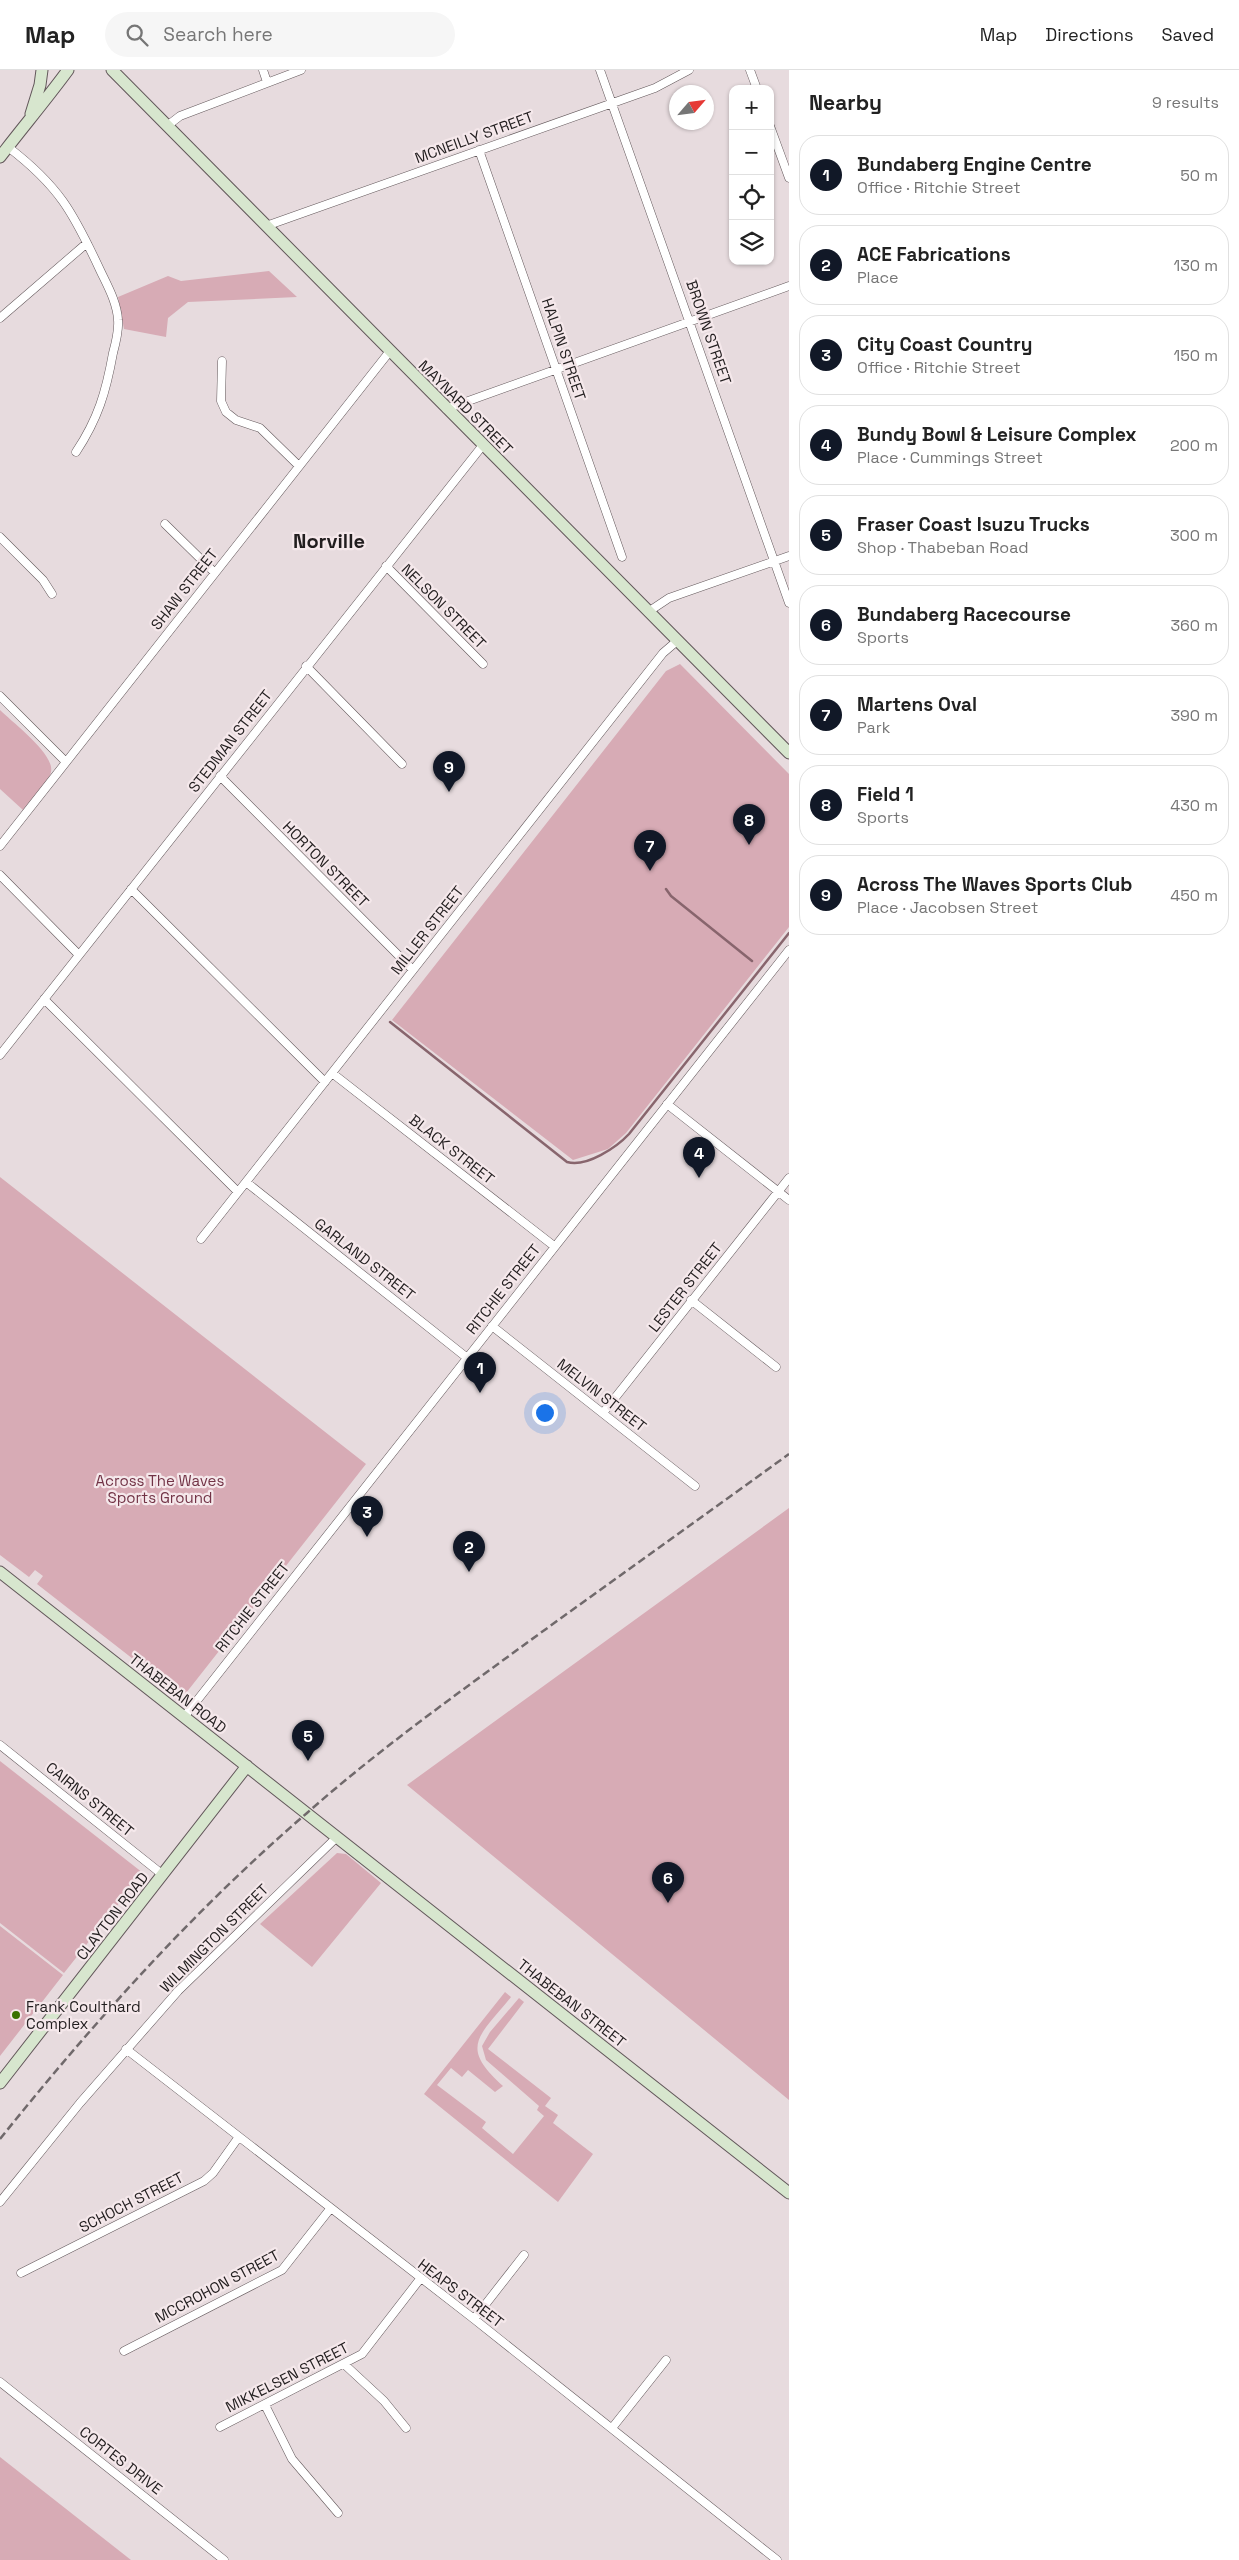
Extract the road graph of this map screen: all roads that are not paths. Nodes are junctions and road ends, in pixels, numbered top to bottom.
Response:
1 (42, 70) edge
2 (68, 70) edge
3 (102, 70) edge
4 (112, 70) edge
5 (263, 70) edge
6 (301, 70) edge
7 (600, 70) edge
8 (689, 70) edge
9 (750, 70) edge
10 (123, 82) junction
11 (266, 82) junction
12 (756, 85) edge
13 (613, 103) junction
14 (29, 118) junction
15 (167, 126) junction
16 (771, 130) edge
17 (8, 146) junction
18 (479, 150) junction
19 (0, 156) edge
20 (789, 178) edge
21 (266, 226) junction
22 (88, 243) junction
23 (789, 286) edge
24 (0, 318) edge
25 (690, 320) junction
26 (390, 351) junction
27 (222, 361) dead end
28 (556, 369) junction
29 (446, 409) junction
30 (483, 445) junction
31 (76, 452) dead end
32 (299, 466) junction
33 (165, 524) dead end
34 (0, 537) edge
35 (622, 556) dead end
36 (789, 556) edge
37 (774, 561) junction
38 (386, 566) junction
39 (215, 573) junction
40 (52, 594) dead end
41 (789, 603) edge
42 (648, 612) junction
43 (677, 641) junction
44 (483, 664) dead end
45 (306, 666) junction
46 (0, 696) edge
47 (789, 753) edge
48 (65, 761) junction
49 (402, 764) dead end
50 (220, 776) junction
51 (0, 846) edge
52 (0, 875) edge
53 (131, 889) junction
54 (789, 950) edge
55 (78, 954) junction
56 (413, 970) junction
57 (44, 999) junction
58 (0, 1055) edge
59 (332, 1073) junction
60 (325, 1082) junction
61 (667, 1104) junction
62 (789, 1178) edge
63 (246, 1182) junction
64 (238, 1192) junction
65 (778, 1192) junction
66 (789, 1200) edge
67 (201, 1239) dead end
68 (554, 1246) junction
69 (691, 1300) junction
70 (492, 1326) junction
71 (466, 1357) junction
72 (776, 1367) dead end
73 (603, 1413) junction
74 (695, 1486) dead end
75 (0, 1572) edge
76 (184, 1717) junction
77 (0, 1745) edge
78 (246, 1766) junction
79 (337, 1837) junction
80 (163, 1875) junction
81 (126, 2049) junction
82 (0, 2083) edge
83 (238, 2138) junction
84 (789, 2193) edge
85 (0, 2202) edge
86 (330, 2209) junction
87 (524, 2255) dead end
88 (21, 2273) dead end
89 (420, 2279) junction
90 (474, 2319) junction
91 (124, 2351) dead end
92 (666, 2360) dead end
93 (344, 2364) junction
94 (0, 2382) edge
95 (265, 2405) junction
96 (220, 2427) dead end
97 (406, 2428) dead end
98 (612, 2428) junction
99 (338, 2513) dead end
100 (224, 2560) edge
101 (777, 2560) edge

1 - 14 street
2 - 14 street
3 - 10 street, MAYNARD STREET
4 - 10 street, MAYNARD STREET
5 - 11 street
6 - 11 street
7 - 13 street, BROWN STREET
8 - 13 street, MCNEILLY STREET
9 - 12 street
10 - 15 street, MAYNARD STREET
11 - 15 street
13 - 18 street, MCNEILLY STREET
13 - 25 street, BROWN STREET
14 - 17 street
15 - 21 street, MAYNARD STREET
16 - 20 street
17 - 19 street
17 - 22 street
18 - 21 street, MCNEILLY STREET
18 - 28 street, HALPIN STREET
21 - 26 street, MAYNARD STREET
22 - 24 street
22 - 31 street
23 - 25 street
25 - 28 street
25 - 37 street, BROWN STREET
26 - 29 street, MAYNARD STREET
26 - 32 street, SHAW STREET
27 - 32 street
28 - 29 street
28 - 35 street, HALPIN STREET
29 - 30 street, MAYNARD STREET
30 - 38 street, STEDMAN STREET
30 - 42 street, MAYNARD STREET
32 - 39 street, SHAW STREET
33 - 39 street
34 - 40 street
36 - 37 street
37 - 41 street, BROWN STREET
37 - 42 street
38 - 44 street, NELSON STREET
38 - 45 street, STEDMAN STREET
39 - 48 street, SHAW STREET
42 - 43 street, MAYNARD STREET
43 - 47 street, MAYNARD STREET
43 - 56 street, MILLER STREET
45 - 49 street
45 - 50 street, STEDMAN STREET
46 - 48 street
48 - 51 street, SHAW STREET
50 - 53 street, STEDMAN STREET
50 - 56 street, HORTON STREET
52 - 55 street
53 - 55 street, STEDMAN STREET
53 - 60 street
54 - 61 street, RITCHIE STREET
55 - 57 street, STEDMAN STREET
56 - 59 street, MILLER STREET
57 - 58 street, STEDMAN STREET
57 - 64 street
59 - 60 street, MILLER STREET
59 - 68 street, BLACK STREET
60 - 63 street, MILLER STREET
61 - 65 street
61 - 68 street, RITCHIE STREET
62 - 65 street, LESTER STREET
63 - 64 street, MILLER STREET
63 - 71 street, GARLAND STREET
64 - 67 street, MILLER STREET
65 - 66 street
65 - 69 street, LESTER STREET
68 - 70 street, RITCHIE STREET
69 - 72 street
69 - 73 street, LESTER STREET
70 - 71 street, RITCHIE STREET
70 - 73 street, MELVIN STREET
71 - 76 street, RITCHIE STREET
73 - 74 street, MELVIN STREET
75 - 76 street, THABEBAN ROAD
76 - 78 street, THABEBAN ROAD
77 - 80 street, CAIRNS STREET
78 - 79 street, THABEBAN ROAD
78 - 80 street, CLAYTON ROAD
79 - 81 street, WILMINGTON STREET
79 - 84 street, THABEBAN STREET
80 - 82 street, CLAYTON ROAD
81 - 83 street, HEAPS STREET
81 - 85 street, WILMINGTON STREET
83 - 86 street, HEAPS STREET
83 - 88 street, SCHOCH STREET
86 - 89 street, HEAPS STREET
86 - 91 street, MCCROHON STREET
87 - 90 street
89 - 90 street, HEAPS STREET
89 - 93 street, MIKKELSEN STREET
90 - 98 street, HEAPS STREET
92 - 98 street
93 - 95 street, MIKKELSEN STREET
93 - 97 street
94 - 100 street, CORTES DRIVE
95 - 96 street, MIKKELSEN STREET
95 - 99 street
98 - 101 street, HEAPS STREET

